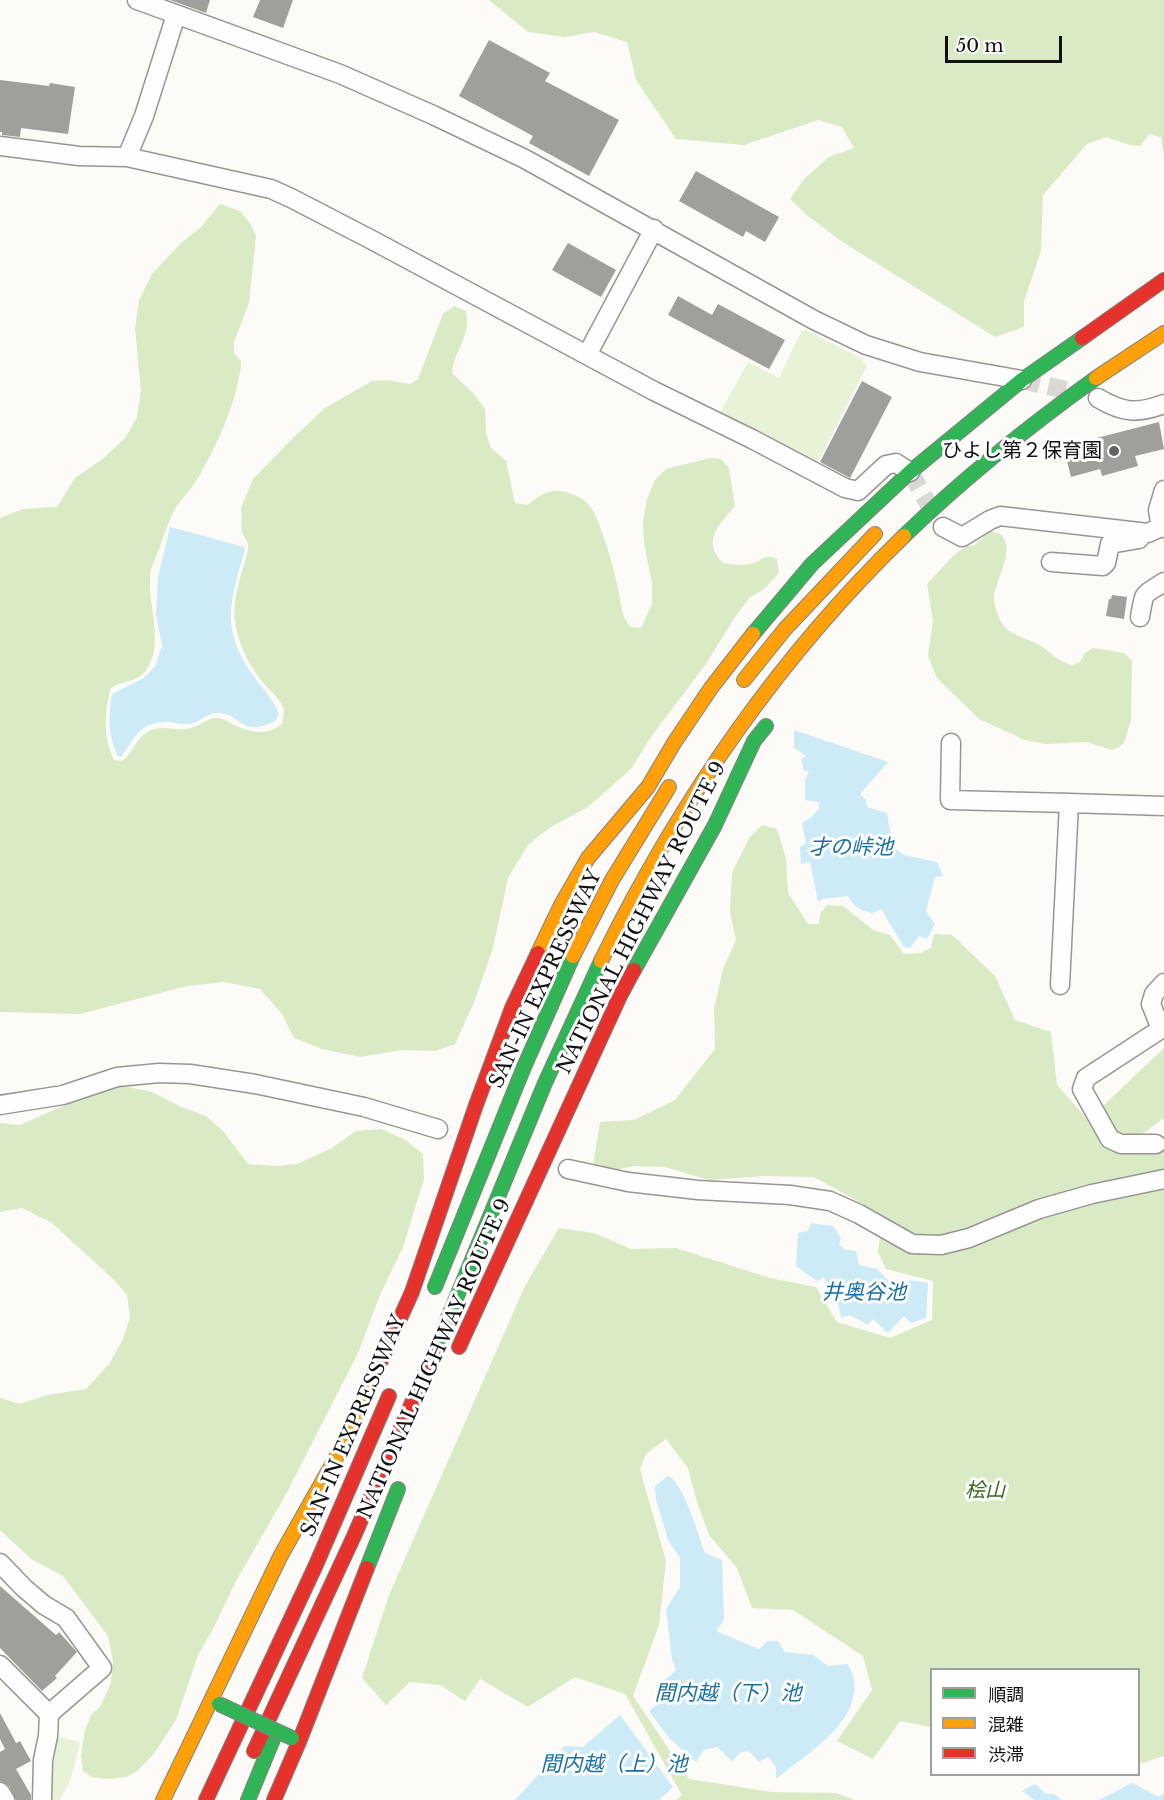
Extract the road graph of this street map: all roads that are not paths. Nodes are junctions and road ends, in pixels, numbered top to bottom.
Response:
1 (137, 0) edge
2 (172, 9) edge
3 (0, 146) edge
4 (127, 157) junction
5 (654, 229) junction
6 (1164, 280) edge
7 (1164, 333) edge
8 (587, 355) junction
9 (1022, 380) junction
10 (1098, 398) tunnel mouth
11 (1164, 404) edge
12 (910, 472) junction
13 (1164, 490) edge
14 (886, 523) dead end
15 (943, 528) dead end
16 (1158, 529) edge
17 (1051, 562) dead end
18 (1164, 582) edge
19 (1140, 617) dead end
20 (734, 693) dead end
21 (775, 715) dead end
22 (754, 741) junction
23 (951, 743) dead end
24 (675, 776) dead end
25 (648, 787) junction
26 (1069, 803) junction
27 (1164, 806) edge
28 (680, 859) dead end
29 (601, 864) dead end
30 (1164, 983) edge
31 (1060, 985) dead end
32 (1163, 1028) edge
33 (579, 1042) dead end
34 (0, 1105) edge
35 (438, 1129) dead end
36 (483, 1132) dead end
37 (1156, 1144) dead end
38 (568, 1169) dead end
39 (1164, 1179) edge
40 (433, 1356) junction
41 (453, 1360) dead end
42 (396, 1381) dead end
43 (402, 1478) dead end
44 (0, 1563) edge
45 (315, 1567) junction
46 (337, 1577) junction
47 (0, 1665) edge
48 (215, 1702) junction
49 (49, 1714) junction
50 (296, 1740) junction
51 (245, 1770) dead end
52 (195, 1791) dead end
53 (0, 1792) edge
54 (4, 1800) edge
55 (42, 1800) edge
56 (163, 1800) edge
57 (206, 1800) edge
58 (248, 1800) edge
59 (274, 1800) edge

1 - 2 street
2 - 4 street
2 - 5 street
3 - 4 street
4 - 8 street
5 - 8 street
5 - 9 street
6 - 9 highway
7 - 40 highway
8 - 12 street
9 - 12 highway
10 - 11 street
12 - 25 highway
13 - 16 street
14 - 20 highway
15 - 16 street
16 - 17 street
18 - 19 street
21 - 22 highway, NATIONAL HIGHWAY ROUTE 9
22 - 28 highway
22 - 41 highway, NATIONAL HIGHWAY ROUTE 9
23 - 26 street
24 - 36 highway, SAN-IN EXPRESSWAY
25 - 29 highway
25 - 48 highway
26 - 27 street
26 - 31 street
30 - 32 street
32 - 37 street
33 - 40 highway
34 - 35 street
38 - 39 street
40 - 46 highway
42 - 45 highway, SAN-IN EXPRESSWAY
43 - 50 highway, NATIONAL HIGHWAY ROUTE 9
44 - 49 street
45 - 52 highway
45 - 57 highway, SAN-IN EXPRESSWAY
46 - 51 highway
46 - 58 highway
47 - 49 street
48 - 50 highway, bridge
48 - 56 highway
49 - 55 street
50 - 59 highway, NATIONAL HIGHWAY ROUTE 9
53 - 54 street

